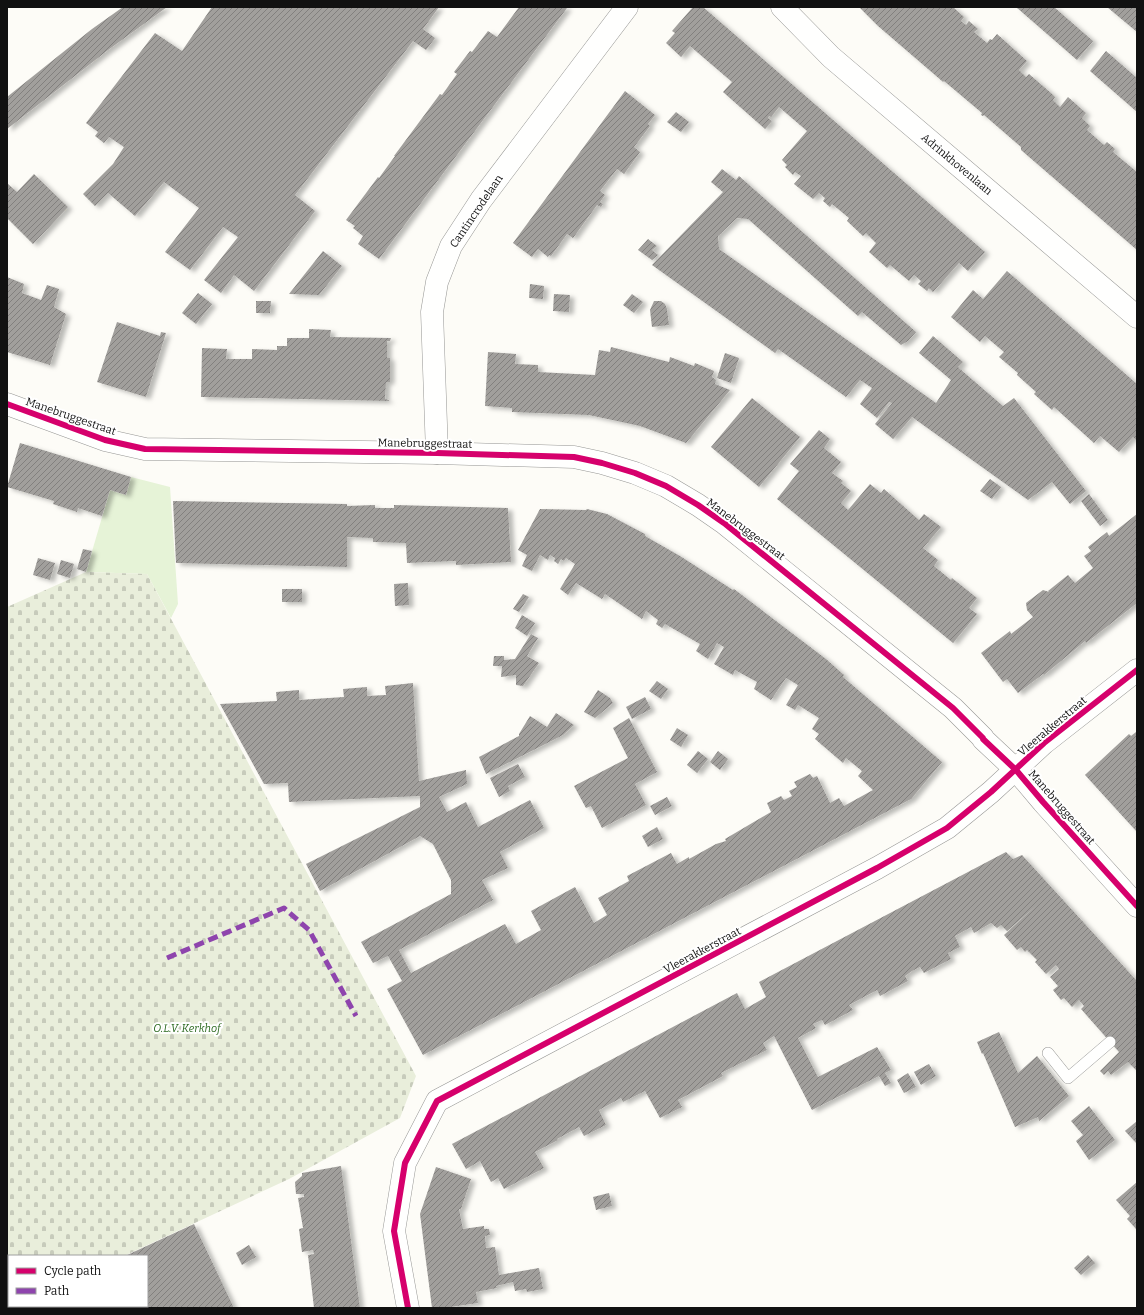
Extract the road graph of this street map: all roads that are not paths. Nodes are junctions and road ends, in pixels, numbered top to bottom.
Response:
1 (627, 7) edge
2 (782, 7) edge
3 (1137, 317) edge
4 (7, 404) edge
5 (437, 453) junction
6 (1137, 670) edge
7 (1016, 770) junction
8 (1137, 906) edge
9 (1110, 1042) dead end
10 (1048, 1054) dead end
11 (408, 1308) edge

1 - 5 street, Cantincrodelaan
2 - 3 street, Adrinkhovenlaan
4 - 5 street, Manebruggestraat
5 - 7 street, Manebruggestraat
6 - 7 street, Vleerakkerstraat
7 - 8 street, Manebruggestraat
7 - 11 street, Vleerakkerstraat
9 - 10 lane

